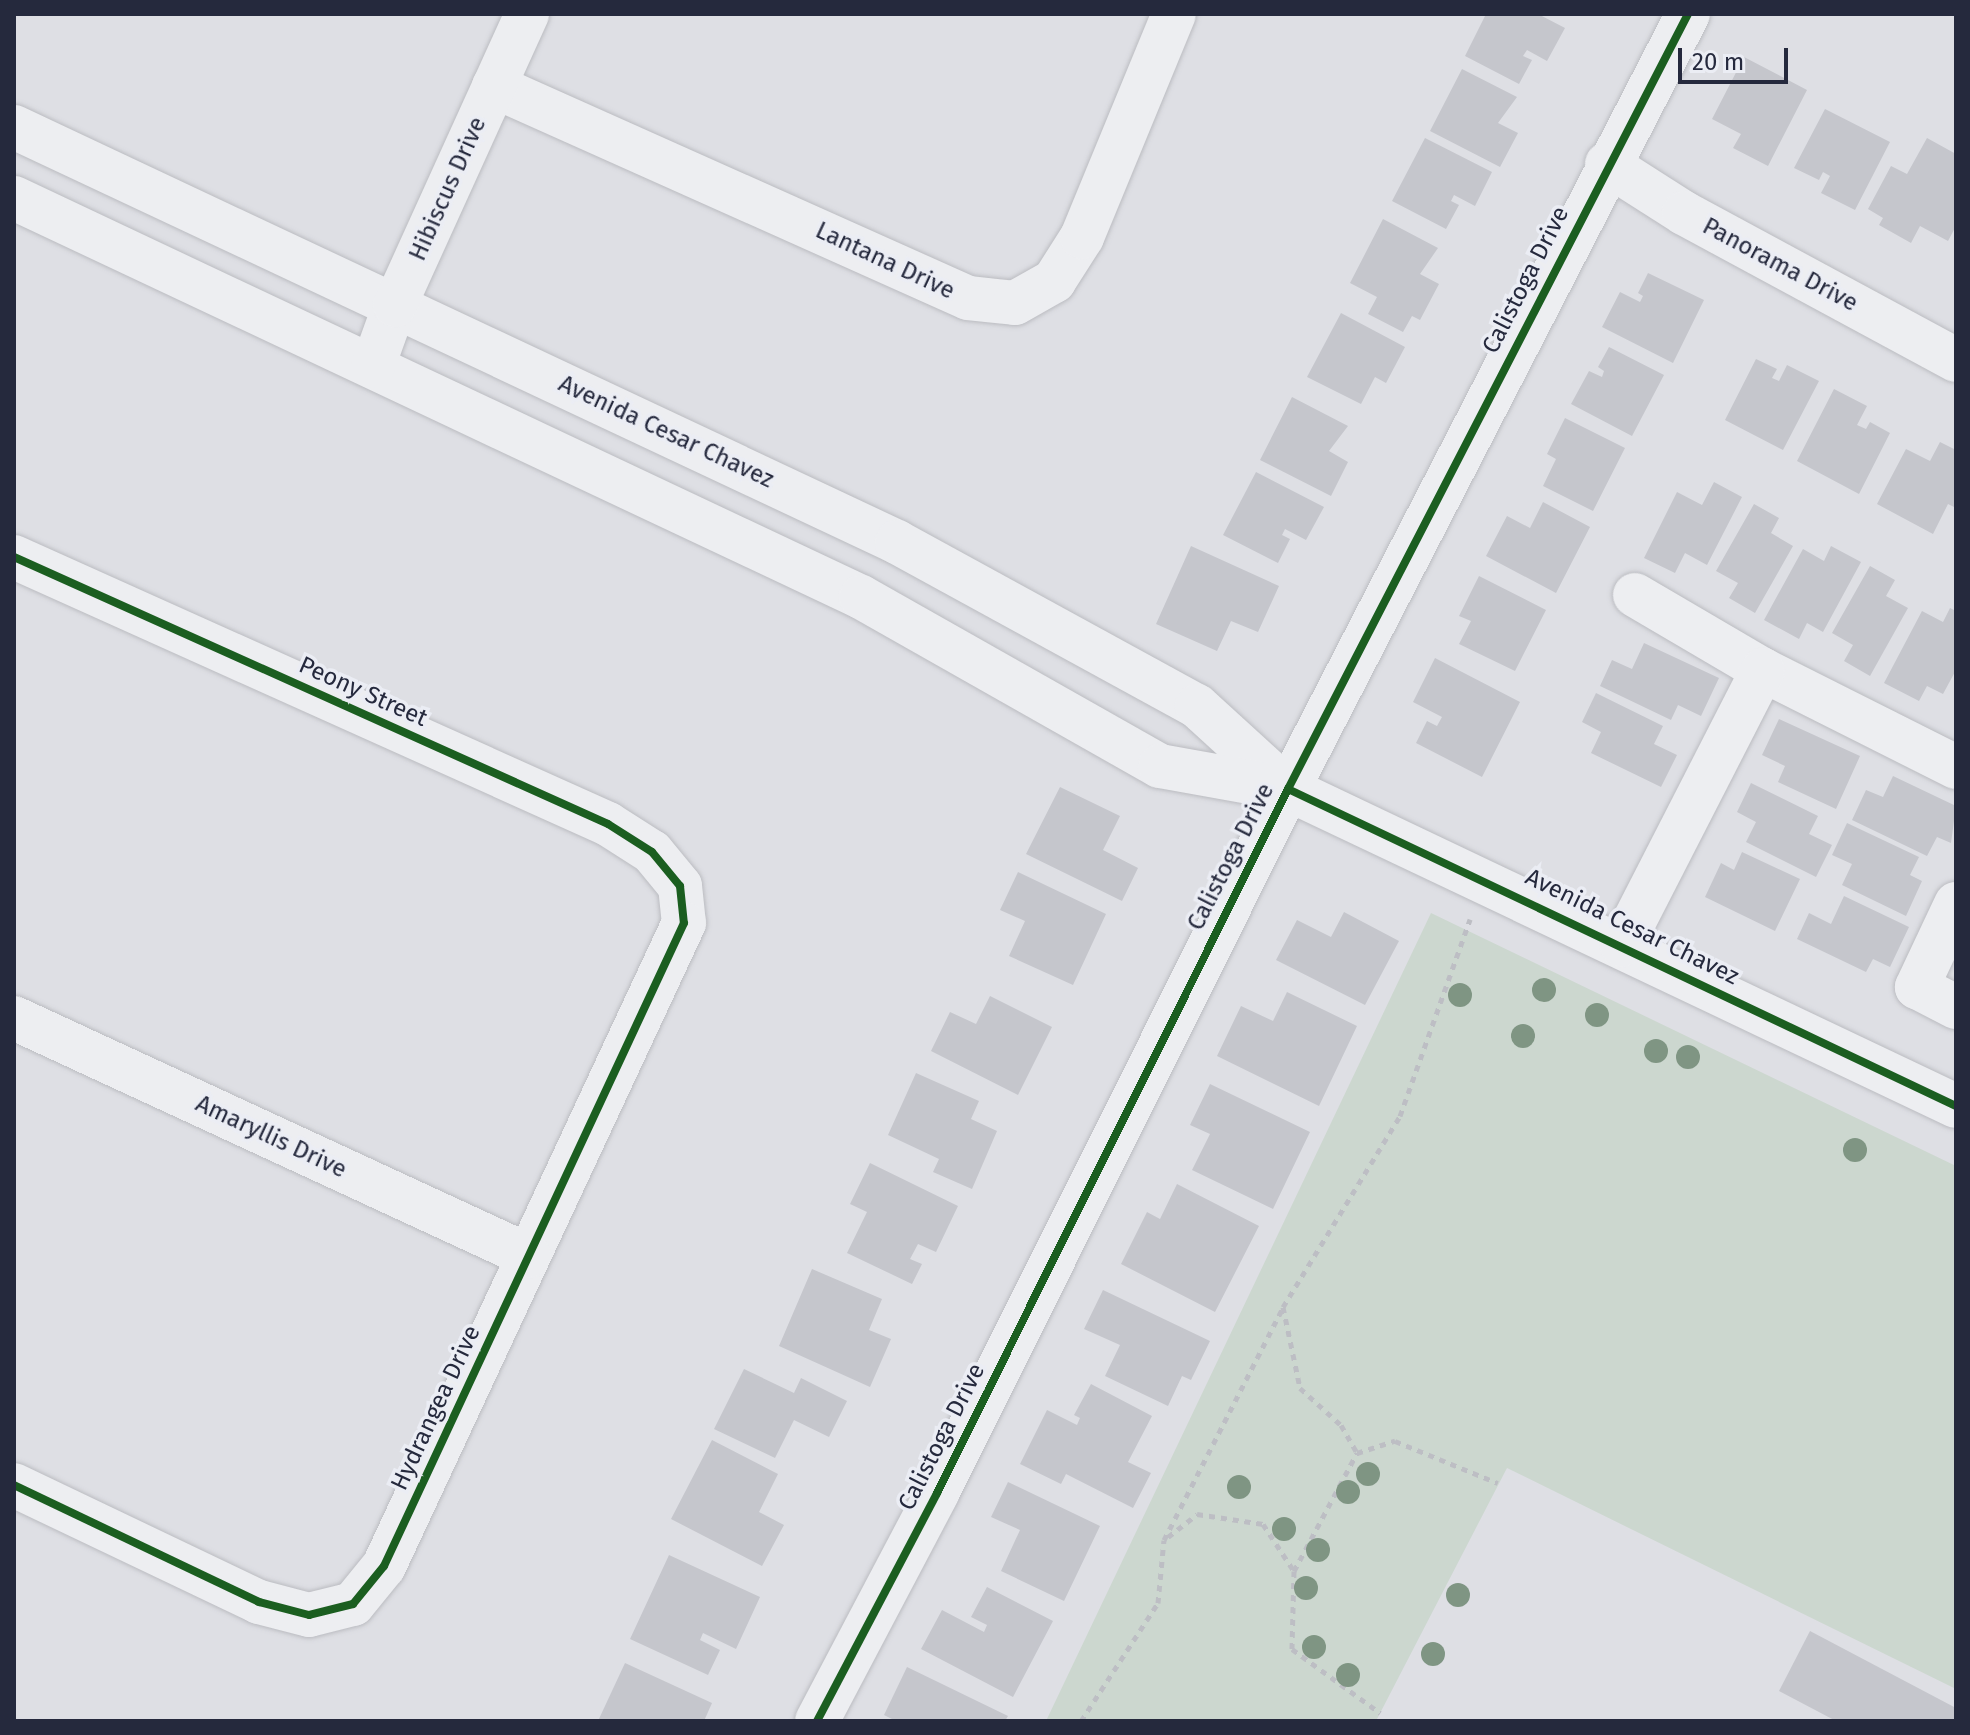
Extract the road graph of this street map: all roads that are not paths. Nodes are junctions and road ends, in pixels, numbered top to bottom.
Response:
1 (527, 14) edge
2 (1174, 14) edge
3 (1688, 14) edge
4 (494, 86) junction
5 (14, 127) edge
6 (1607, 164) junction
7 (14, 198) edge
8 (395, 305) junction
9 (1956, 360) edge
10 (373, 366) junction
11 (15, 561) edge
12 (1635, 595) dead end
13 (1763, 670) junction
14 (1956, 767) edge
15 (1288, 789) junction
16 (680, 886) joint
17 (1956, 904) edge
18 (1622, 945) junction
19 (1956, 1007) edge
20 (14, 1018) edge
21 (1956, 1106) edge
22 (529, 1256) junction
23 (14, 1485) edge
24 (817, 1721) edge

1 - 4 street, Hibiscus Drive
2 - 4 street, Lantana Drive
3 - 6 street, Calistoga Drive
4 - 8 street, Hibiscus Drive
5 - 8 street, Avenida Cesar Chavez
6 - 9 street, Panorama Drive
6 - 15 street, Calistoga Drive
7 - 10 street, Avenida Cesar Chavez
8 - 10 street, Hibiscus Drive
8 - 15 street, Avenida Cesar Chavez
10 - 15 street, Avenida Cesar Chavez
11 - 16 street, Peony Street
12 - 13 street
13 - 14 street
13 - 18 street
15 - 18 street, Avenida Cesar Chavez
15 - 24 street, Calistoga Drive
16 - 22 street, Hydrangea Drive
17 - 19 street
18 - 21 street, Avenida Cesar Chavez
20 - 22 street, Amaryllis Drive
22 - 23 street, Hydrangea Drive

